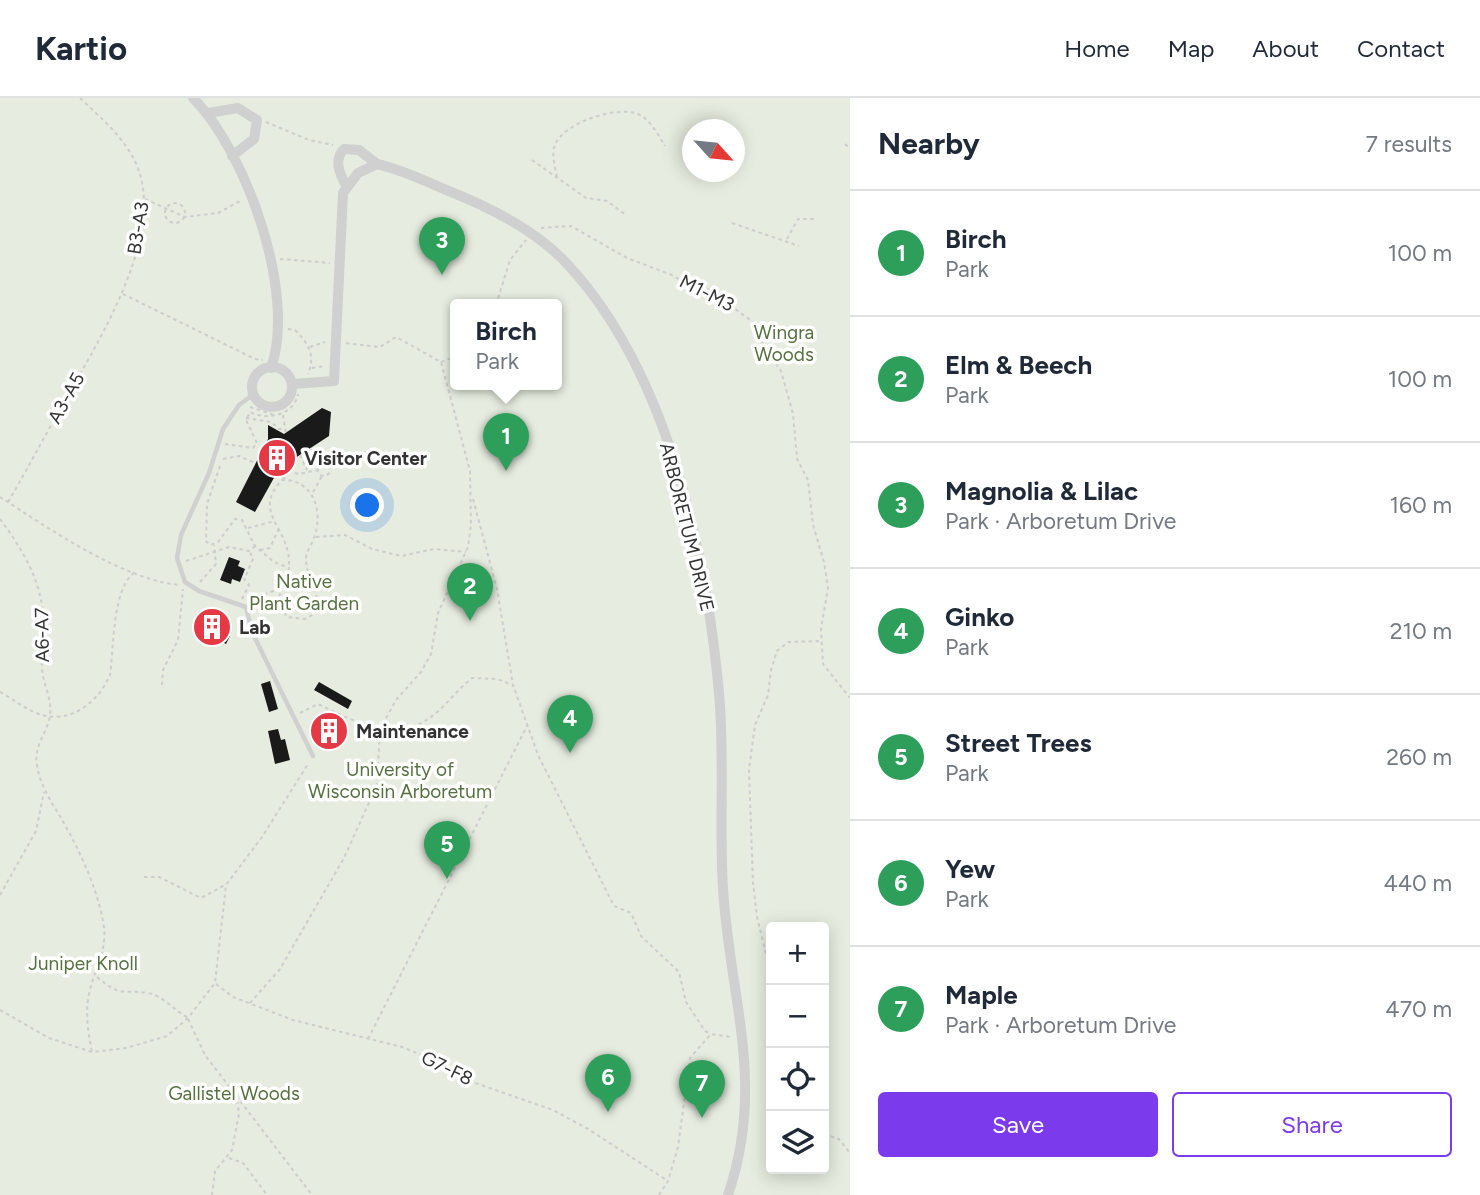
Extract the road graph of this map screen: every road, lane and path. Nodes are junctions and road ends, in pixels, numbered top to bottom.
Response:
1 (80, 98) edge
2 (193, 98) edge
3 (208, 113) junction
4 (250, 113) junction
5 (845, 144) dead end
6 (665, 146) dead end
7 (850, 148) edge
8 (344, 149) junction
9 (232, 156) junction
10 (532, 160) dead end
11 (377, 164) junction
12 (557, 177) junction
13 (346, 187) junction
14 (250, 197) junction
15 (144, 199) junction
16 (165, 210) junction
17 (626, 215) dead end
18 (185, 217) junction
19 (816, 219) dead end
20 (732, 223) dead end
21 (531, 234) junction
22 (787, 240) junction
23 (799, 246) dead end
24 (271, 258) junction
25 (338, 264) junction
26 (122, 293) junction
27 (498, 299) edge
28 (277, 328) junction
29 (336, 343) junction
30 (310, 347) junction
31 (450, 359) edge
32 (441, 362) junction
33 (272, 364) junction
34 (335, 367) junction
35 (311, 368) junction
36 (303, 382) junction
37 (292, 384) junction
38 (254, 394) junction
39 (242, 411) dead end
40 (283, 414) junction
41 (275, 415) junction
42 (246, 418) junction
43 (283, 429) junction
44 (286, 433) dead end
45 (226, 437) dead end
46 (224, 444) junction
47 (300, 455) dead end
48 (222, 459) junction
49 (253, 462) dead end
50 (287, 467) dead end
51 (318, 470) junction
52 (288, 471) junction
53 (308, 471) junction
54 (275, 474) dead end
55 (323, 475) junction
56 (286, 480) junction
57 (313, 493) junction
58 (472, 495) junction
59 (0, 497) edge
60 (8, 502) junction
61 (0, 519) edge
62 (275, 522) junction
63 (246, 528) junction
64 (279, 528) junction
65 (315, 537) junction
66 (214, 544) junction
67 (255, 546) junction
68 (259, 550) junction
69 (216, 551) junction
70 (249, 551) junction
71 (466, 552) junction
72 (178, 564) junction
73 (289, 568) junction
74 (135, 572) junction
75 (184, 583) junction
76 (194, 588) junction
77 (279, 589) junction
78 (239, 603) junction
79 (246, 607) junction
80 (823, 641) junction
81 (162, 685) dead end
82 (513, 685) junction
83 (0, 692) edge
84 (850, 698) edge
85 (293, 717) junction
86 (50, 718) junction
87 (528, 725) junction
88 (380, 729) junction
89 (313, 757) joint
90 (44, 791) junction
91 (144, 877) dead end
92 (226, 885) junction
93 (0, 895) edge
94 (766, 954) edge
95 (95, 976) junction
96 (215, 983) junction
97 (250, 1003) junction
98 (0, 1010) edge
99 (188, 1018) junction
100 (711, 1034) junction
101 (744, 1039) junction
102 (368, 1040) junction
103 (92, 1052) junction
104 (237, 1099) junction
105 (829, 1136) edge
106 (850, 1153) edge
107 (228, 1157) junction
108 (668, 1181) junction
109 (212, 1195) edge
110 (267, 1195) edge
111 (312, 1195) edge
112 (659, 1195) edge
113 (728, 1195) edge

1 - 15 path, B3-A3
2 - 3 street
3 - 4 street
3 - 9 street
4 - 8 path
4 - 9 street
5 - 7 path
6 - 12 path
8 - 11 street, ARBORETUM DRIVE
8 - 13 street
9 - 14 street
10 - 12 path
11 - 13 street
11 - 21 street, ARBORETUM DRIVE
12 - 17 path
13 - 25 street
14 - 18 path
14 - 24 street
15 - 16 path
15 - 26 path, B3-A3
16 - 18 path
16 - 18 path
16 - 18 path
19 - 22 path
20 - 22 path
21 - 27 path
21 - 80 path, M1-M3
21 - 101 street, ARBORETUM DRIVE
22 - 23 path
24 - 25 path
24 - 28 street
25 - 29 street
26 - 33 path
26 - 60 path, A3-A5
28 - 30 path
28 - 33 street
29 - 30 path
29 - 32 path
29 - 34 street
30 - 35 path
31 - 32 path
32 - 58 path
33 - 37 street
33 - 38 street
34 - 35 path
34 - 36 street
35 - 36 path
36 - 37 street
36 - 40 path
37 - 38 street
38 - 72 lane
39 - 41 path
40 - 41 path
40 - 43 path
41 - 42 path
42 - 43 path
42 - 46 path
43 - 44 path
45 - 46 path
46 - 48 path
47 - 53 path
48 - 49 path
48 - 66 path
50 - 52 path
51 - 53 path
51 - 55 path
51 - 55 path
52 - 53 path
52 - 56 path
54 - 56 path
55 - 57 path
56 - 57 path
56 - 62 path
57 - 65 path
58 - 71 path
58 - 82 path
59 - 60 path
60 - 74 path
61 - 86 path, A6-A7
62 - 63 path
62 - 64 path
63 - 66 path
63 - 67 path
64 - 68 path
64 - 73 path
65 - 71 path
65 - 77 path
66 - 69 path
67 - 68 path
67 - 70 path
68 - 73 path
69 - 70 path
69 - 72 path
69 - 76 path
70 - 78 path
71 - 88 path
72 - 75 lane
73 - 77 path
74 - 75 path
74 - 86 path
75 - 76 lane
75 - 81 path
76 - 78 lane
77 - 79 path
78 - 79 lane
79 - 85 lane
80 - 84 path, M1-M3
80 - 94 path
82 - 87 path
82 - 88 path
83 - 86 path
85 - 88 path
85 - 89 lane
86 - 90 path
87 - 100 path
87 - 102 path
88 - 97 path
89 - 92 path
90 - 93 path
90 - 95 path
91 - 92 path
92 - 96 path
95 - 99 path
95 - 103 path
96 - 97 path, G7-F8
96 - 99 path
97 - 102 path, G7-F8
98 - 103 path
99 - 103 path
99 - 104 path
100 - 101 path
100 - 108 path
101 - 113 street, ARBORETUM DRIVE
102 - 108 path, G7-F8
104 - 107 path
104 - 111 path
105 - 106 path
107 - 109 path
107 - 110 path
108 - 112 path

